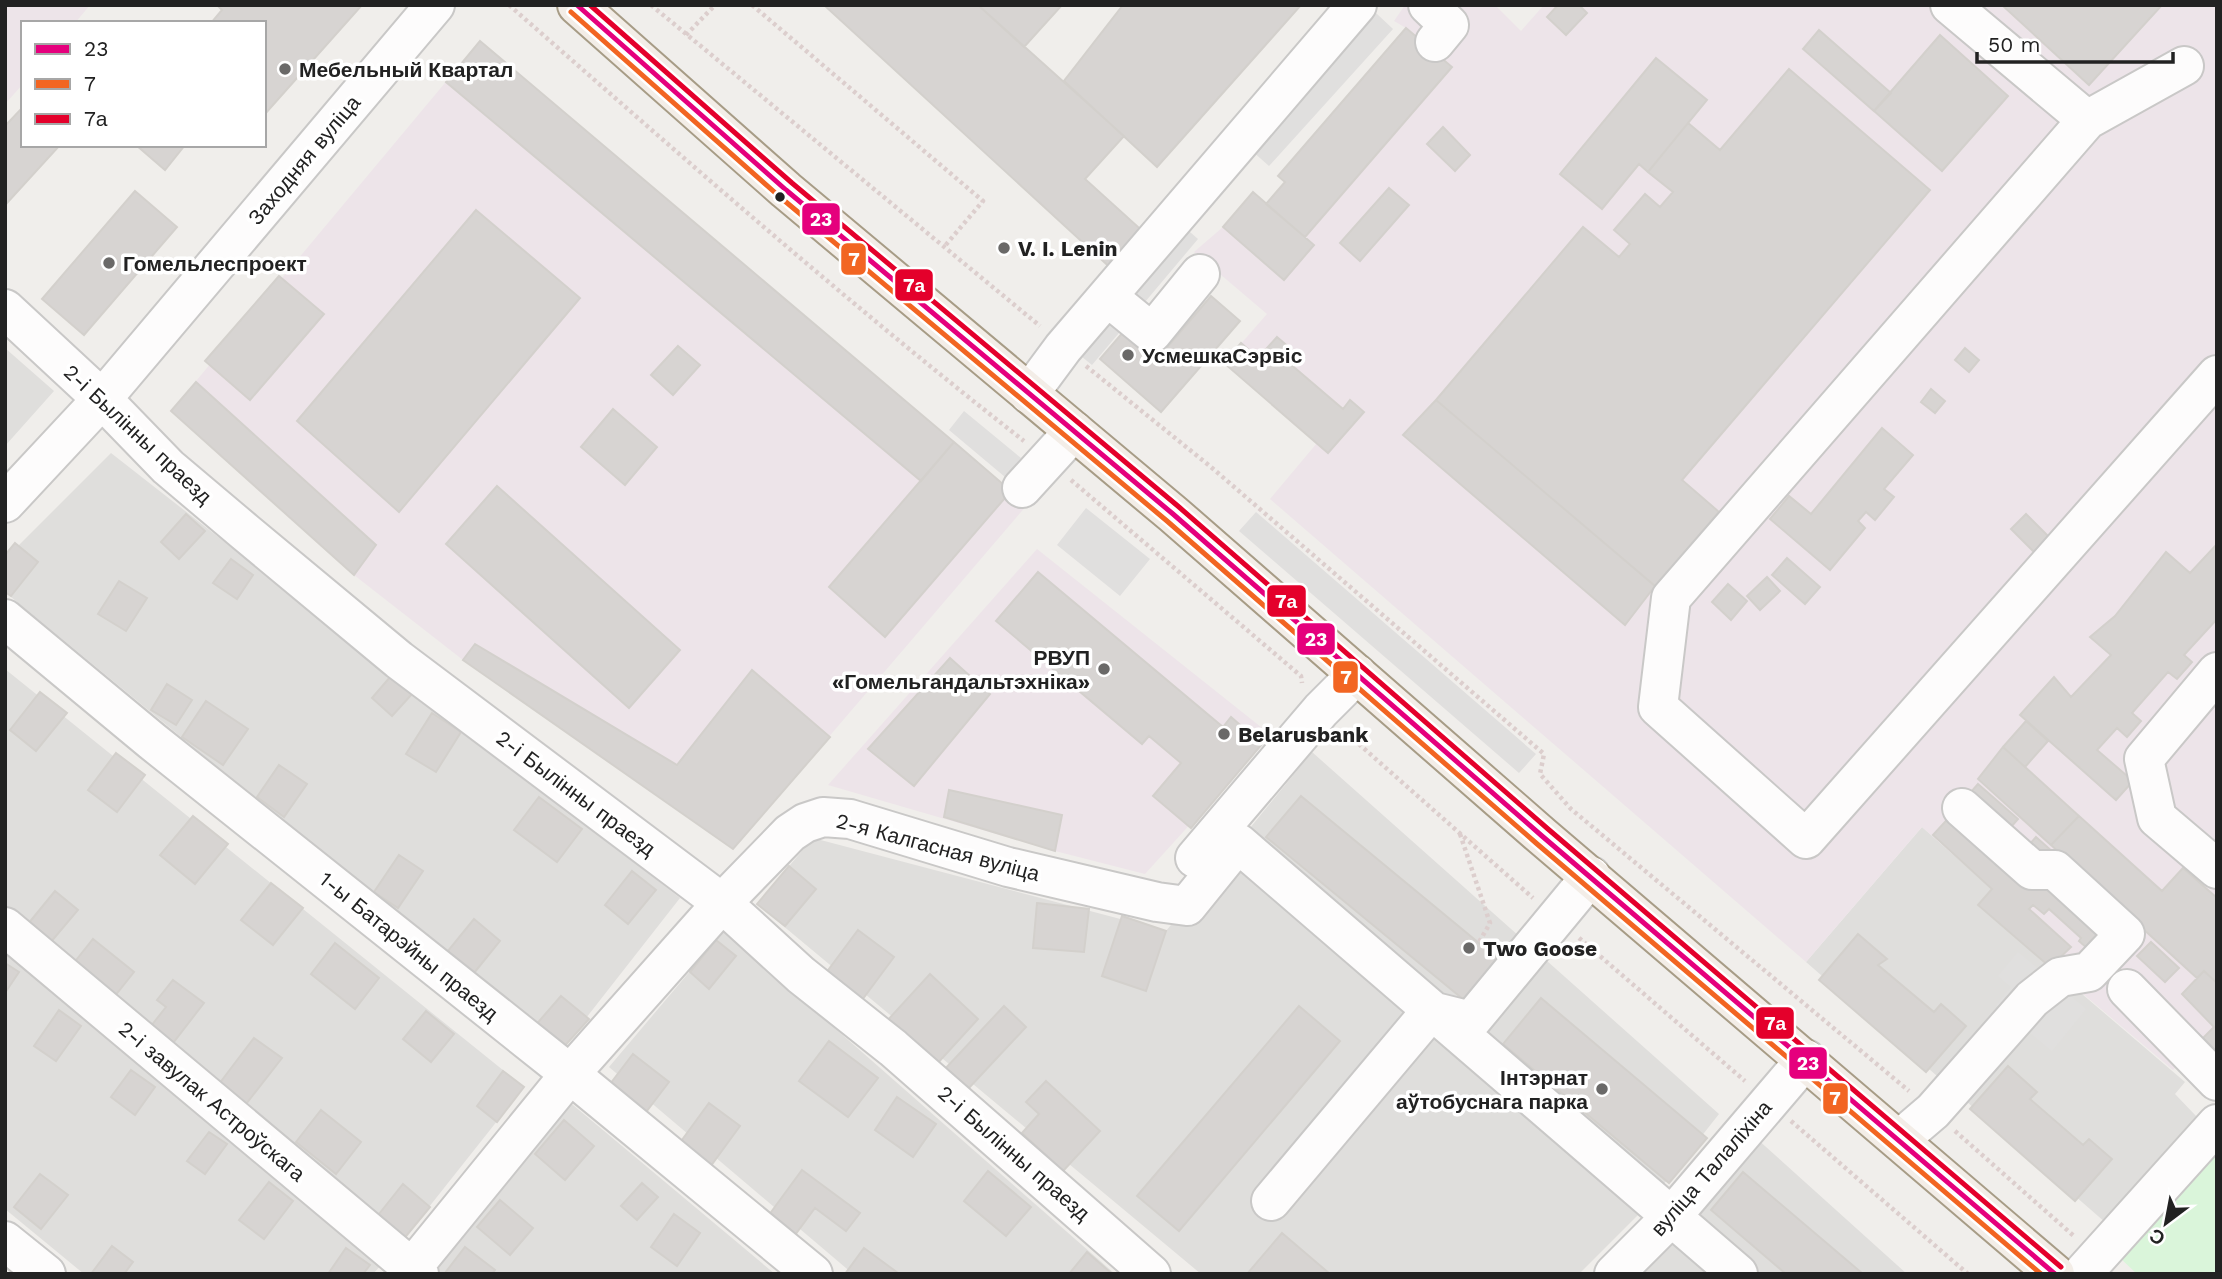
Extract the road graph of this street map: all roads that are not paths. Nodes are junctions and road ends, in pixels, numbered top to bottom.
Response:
1 (435, 5) edge
2 (577, 5) edge
3 (1357, 5) edge
4 (1950, 5) edge
5 (2184, 66) dead end
6 (2087, 120) junction
7 (1200, 274) dead end
8 (1108, 297) junction
9 (5, 309) edge
10 (2217, 375) edge
11 (1029, 394) junction
12 (102, 399) junction
13 (1074, 431) junction
14 (1022, 488) dead end
15 (5, 503) edge
16 (5, 620) edge
17 (2217, 672) edge
18 (1357, 674) junction
19 (1962, 808) dead end
20 (2217, 869) edge
21 (1591, 876) junction
22 (1157, 902) junction
23 (722, 903) junction
24 (5, 927) edge
25 (2127, 989) dead end
26 (1431, 1011) junction
27 (1806, 1059) junction
28 (570, 1074) junction
29 (2217, 1081) edge
30 (2217, 1124) edge
31 (1899, 1140) junction
32 (1271, 1200) dead end
33 (1672, 1216) junction
34 (5, 1241) edge
35 (2090, 1265) edge
36 (413, 1272) edge
37 (46, 1274) edge
38 (813, 1274) edge
39 (1151, 1274) edge
40 (1614, 1274) edge
41 (1738, 1274) edge
42 (2055, 1274) edge

1 - 12 street, Заходняя вуліца
2 - 11 main road
3 - 8 street
4 - 6 street
5 - 6 street
6 - 10 street
7 - 8 street
8 - 11 street
9 - 12 street, 2-і Былінны праезд
11 - 13 main road
12 - 15 street, Заходняя вуліца
12 - 23 street, 2-і Былінны праезд
13 - 14 street
13 - 18 main road
16 - 28 street, 1-ы Батарэйны праезд
17 - 20 street
18 - 21 main road
18 - 22 street
19 - 31 street
21 - 26 street
21 - 27 main road
22 - 23 street, 2-я Калгасная вуліца
22 - 26 street, 2-я Калгасная вуліца
23 - 28 street, 2-я Калгасная вуліца
23 - 39 street, 2-і Былінны праезд
24 - 36 street, 2-і завулак Астроўскага
25 - 29 street
26 - 32 street
26 - 33 street
27 - 31 main road
27 - 33 street, вуліца Талаліхіна
28 - 36 street, 2-я Калгасная вуліца
28 - 38 street, 1-ы Батарэйны праезд
30 - 35 street
31 - 42 main road
33 - 40 street, вуліца Талаліхіна
33 - 41 street
34 - 37 street

